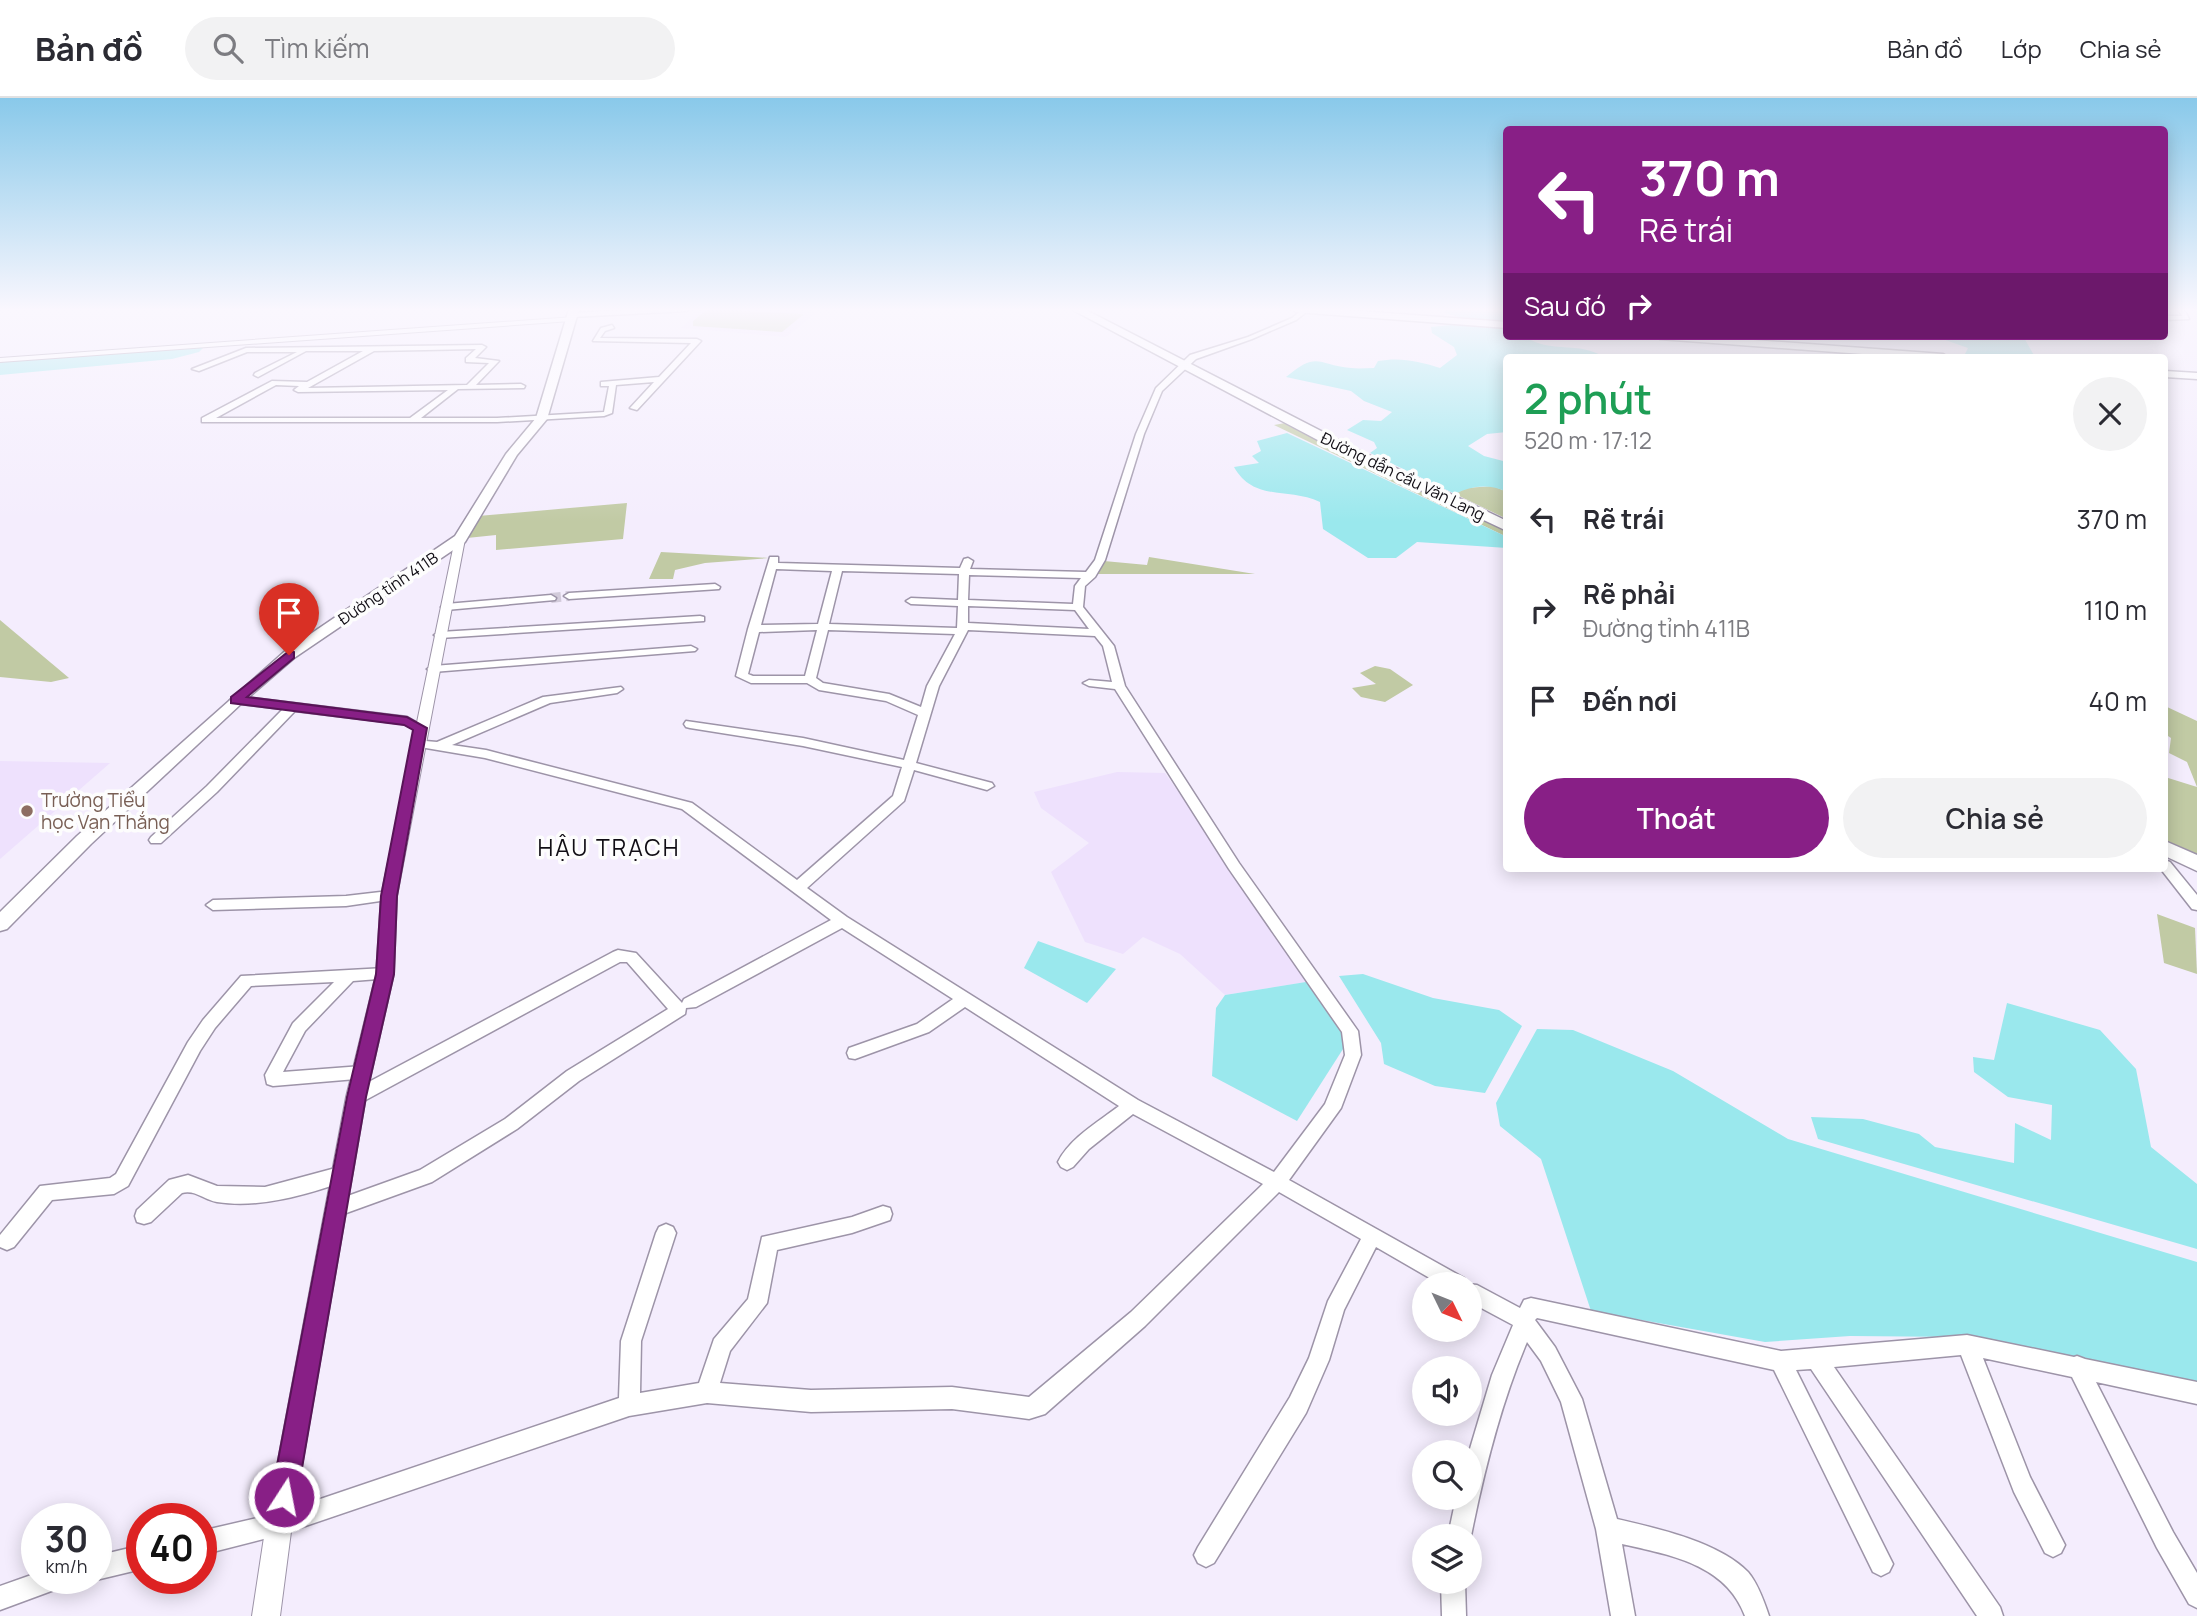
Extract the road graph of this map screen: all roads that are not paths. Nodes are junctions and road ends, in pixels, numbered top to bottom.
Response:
1 (313, 380) edge
2 (476, 380) edge
3 (553, 380) edge
4 (640, 380) edge
5 (661, 380) edge
6 (1170, 380) edge
7 (1211, 380) edge
8 (305, 384) junction
9 (521, 386) dead end
10 (454, 388) junction
11 (468, 388) junction
12 (634, 408) dead end
13 (541, 419) junction
14 (411, 421) junction
15 (1503, 525) edge
16 (460, 539) junction
17 (966, 566) junction
18 (838, 567) junction
19 (1091, 575) junction
20 (715, 587) dead end
21 (569, 596) tunnel mouth
22 (551, 598) tunnel mouth
23 (911, 601) dead end
24 (965, 601) junction
25 (446, 607) junction
26 (1078, 607) junction
27 (700, 618) dead end
28 (822, 628) junction
29 (753, 629) junction
30 (962, 629) junction
31 (1098, 633) junction
32 (440, 635) junction
33 (691, 649) dead end
34 (433, 669) junction
35 (810, 679) junction
36 (1089, 684) dead end
37 (1119, 686) junction
38 (617, 689) dead end
39 (236, 700) junction
40 (292, 707) junction
41 (924, 713) junction
42 (690, 724) dead end
43 (419, 736) junction
44 (439, 746) junction
45 (911, 763) junction
46 (987, 786) dead end
47 (156, 840) dead end
48 (2168, 850) edge
49 (2197, 864) edge
50 (2168, 868) edge
51 (796, 889) junction
52 (389, 896) junction
53 (213, 905) dead end
54 (2197, 905) edge
55 (842, 921) junction
56 (0, 924) edge
57 (385, 974) junction
58 (348, 977) junction
59 (963, 1000) junction
60 (690, 1003) dead end
61 (855, 1053) dead end
62 (362, 1073) junction
63 (356, 1097) junction
64 (1132, 1105) junction
65 (1067, 1162) dead end
66 (343, 1174) junction
67 (1276, 1183) junction
68 (338, 1208) junction
69 (883, 1214) dead end
70 (144, 1216) dead end
71 (666, 1233) dead end
72 (1372, 1236) junction
73 (7, 1241) dead end
74 (1436, 1272) edge
75 (1482, 1298) edge
76 (1523, 1320) junction
77 (1967, 1345) junction
78 (1817, 1360) junction
79 (1781, 1362) junction
80 (2077, 1366) junction
81 (707, 1392) junction
82 (2197, 1393) edge
83 (628, 1405) junction
84 (1482, 1440) edge
85 (279, 1524) junction
86 (1608, 1529) junction
87 (217, 1539) edge
88 (2053, 1545) dead end
89 (1206, 1555) dead end
90 (1881, 1564) dead end
91 (21, 1588) edge
92 (2, 1594) edge
93 (1453, 1594) edge
94 (2197, 1596) edge
95 (267, 1616) edge
96 (1454, 1616) edge
97 (1623, 1616) edge
98 (1757, 1616) edge
99 (1991, 1616) edge

1 - 8 street
2 - 11 street
3 - 13 main road, Đường tỉnh 411B
4 - 13 street
5 - 12 street
6 - 19 street
7 - 15 main road, Đường dẫn cầu Văn Lang
8 - 10 street
8 - 14 street
9 - 11 street
10 - 11 street
10 - 14 street
13 - 14 street
13 - 16 main road, Đường tỉnh 411B
16 - 25 street
16 - 39 main road, Đường tỉnh 411B
17 - 18 street
17 - 19 street
17 - 24 street
18 - 28 street
18 - 29 street
19 - 26 street
20 - 21 street
22 - 25 street
23 - 24 street
24 - 26 street
24 - 30 street
25 - 32 street
26 - 31 street
27 - 32 street
28 - 29 street
28 - 30 street
28 - 35 street
29 - 35 street
30 - 31 street
30 - 41 street
31 - 37 street
32 - 34 street
33 - 34 street
34 - 43 street
35 - 41 street
36 - 37 street
37 - 67 street
38 - 44 street
39 - 40 street
39 - 56 main road, Đường tỉnh 411B
40 - 43 street
40 - 47 street
41 - 45 street
42 - 45 street
43 - 44 street
43 - 52 street
44 - 51 street
45 - 46 street
45 - 51 street
48 - 49 main road
50 - 54 street
51 - 55 street
52 - 53 street
52 - 57 street
55 - 59 street
55 - 60 street
57 - 58 street
57 - 62 street
58 - 62 street
58 - 73 street
59 - 61 street
59 - 64 street
62 - 63 street
63 - 66 street
63 - 68 street
64 - 65 street
64 - 67 street
66 - 68 street
66 - 70 street
67 - 72 street
67 - 81 street
68 - 85 street
69 - 81 street
71 - 83 street
72 - 74 street
72 - 89 street
75 - 76 street
76 - 79 street
76 - 84 street
76 - 86 street
77 - 78 street
77 - 80 street
77 - 88 street
78 - 79 street
78 - 99 street
79 - 90 street
80 - 82 street
80 - 94 street
81 - 83 street
83 - 85 street
85 - 87 street
85 - 95 street
86 - 97 street
86 - 98 street
91 - 92 street
93 - 96 street

